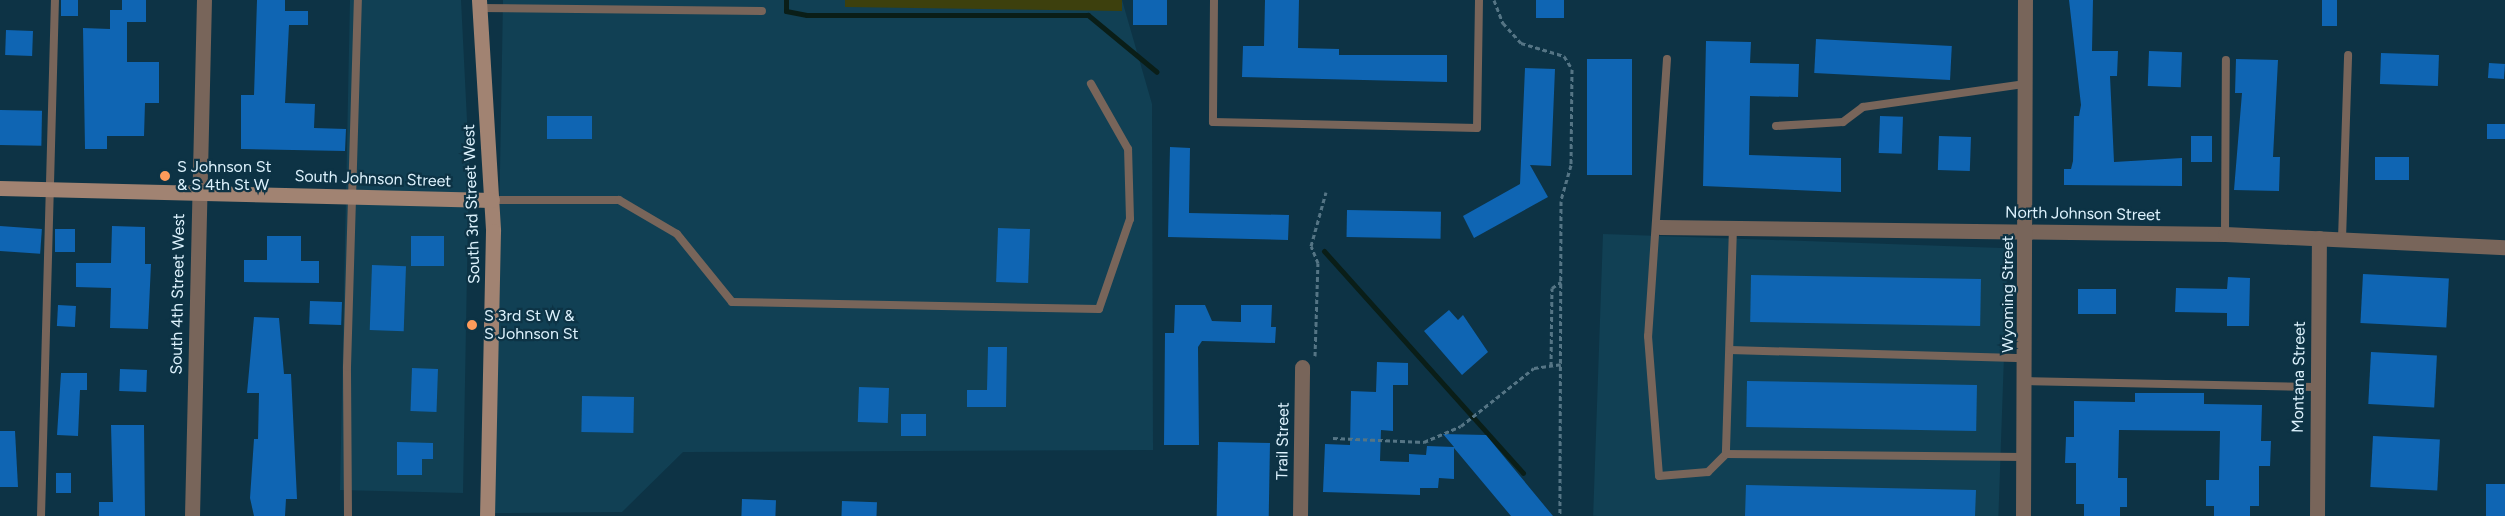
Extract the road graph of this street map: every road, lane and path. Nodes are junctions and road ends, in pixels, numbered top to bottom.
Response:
1 (55, 0) edge
2 (204, 0) edge
3 (358, 0) edge
4 (1214, 0) edge
5 (1479, 0) edge
6 (1494, 0) edge
7 (2025, 0) edge
8 (479, 4) edge
9 (762, 11) dead end
10 (2348, 55) dead end
11 (1667, 59) dead end
12 (2226, 60) dead end
13 (1091, 84) dead end
14 (2025, 84) junction
15 (1776, 126) dead end
16 (0, 188) edge
17 (50, 190) junction
18 (199, 192) junction
19 (1326, 192) dead end
20 (354, 197) junction
21 (492, 200) junction
22 (1660, 227) junction
23 (1733, 227) junction
24 (2027, 231) junction
25 (2225, 234) junction
26 (2319, 238) junction
27 (2342, 239) junction
28 (2505, 248) edge
29 (1562, 282) junction
30 (1730, 350) junction
31 (2026, 358) junction
32 (1561, 364) junction
33 (1551, 366) junction
34 (1308, 367) joint
35 (2025, 381) junction
36 (2316, 387) junction
37 (1333, 438) dead end
38 (1726, 454) junction
39 (2024, 457) junction
40 (41, 516) edge
41 (192, 516) edge
42 (348, 516) edge
43 (487, 516) edge
44 (1300, 516) edge
45 (1560, 516) edge
46 (2023, 516) edge
47 (2317, 516) edge

1 - 17 lane
2 - 18 street, South 4th Street West
3 - 20 lane
4 - 5 lane
6 - 29 path
7 - 14 street, Wyoming Street
8 - 9 lane
8 - 21 main road, South 3rd Street West
10 - 27 lane
11 - 22 lane
12 - 25 lane
13 - 21 lane
14 - 15 lane
14 - 24 street, Wyoming Street
16 - 17 main road, South Johnson Street
17 - 18 main road, South Johnson Street
17 - 40 lane
18 - 20 main road, South Johnson Street
18 - 41 street, South 4th Street West
19 - 34 path
20 - 21 main road, South Johnson Street
20 - 42 lane
21 - 43 main road, South 3rd Street West
22 - 23 street, North Johnson Street
22 - 38 lane
23 - 24 street, North Johnson Street
23 - 30 lane
24 - 25 street, North Johnson Street
24 - 31 street, Wyoming Street
25 - 26 street, North Johnson Street
26 - 27 street, North Johnson Street
26 - 36 street, Montana Street
27 - 28 street, North Johnson Street
29 - 32 path
29 - 33 path
30 - 31 lane
30 - 38 lane
31 - 35 street, Wyoming Street
32 - 33 path
32 - 45 path
33 - 37 path
34 - 44 street, Trail Street
35 - 36 lane
35 - 39 street, Wyoming Street
36 - 47 street, Montana Street
38 - 39 lane
39 - 46 street, Wyoming Street

